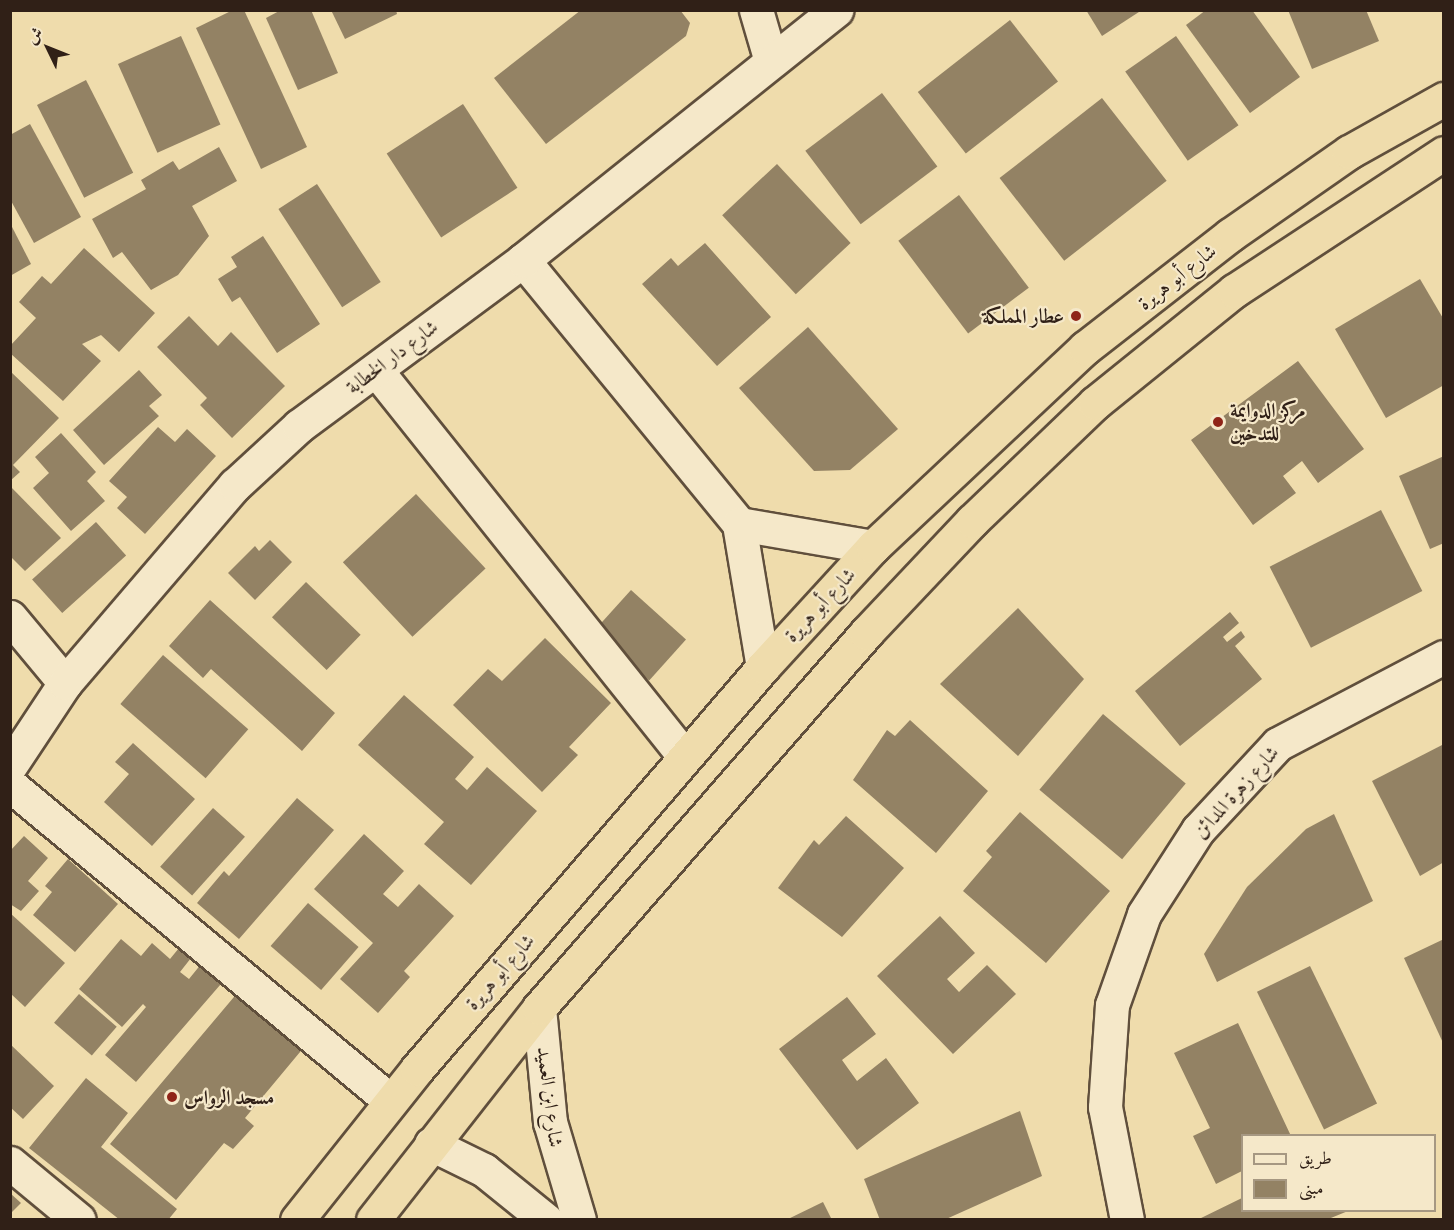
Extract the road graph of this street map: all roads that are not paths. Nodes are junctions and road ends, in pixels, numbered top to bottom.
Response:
1 (756, 10) edge
2 (836, 10) edge
3 (771, 58) junction
4 (1443, 99) edge
5 (1443, 153) edge
6 (523, 260) junction
7 (376, 370) junction
8 (739, 524) junction
9 (873, 547) junction
10 (10, 617) edge
11 (1443, 657) edge
12 (763, 667) junction
13 (65, 683) junction
14 (685, 757) junction
15 (10, 766) edge
16 (10, 785) edge
17 (539, 1008) junction
18 (390, 1100) junction
19 (431, 1144) junction
20 (10, 1163) edge
21 (79, 1220) edge
22 (297, 1220) edge
23 (373, 1220) edge
24 (546, 1220) edge
25 (579, 1220) edge
26 (1127, 1220) edge

1 - 3 street
2 - 3 street, شارع دار الخطابة
3 - 6 street, شارع دار الخطابة
4 - 9 highway, شارع أبو هريرة
5 - 17 highway
6 - 7 street, شارع دار الخطابة
6 - 8 street
7 - 13 street, شارع دار الخطابة
7 - 14 street
8 - 9 street
8 - 12 street
9 - 12 highway, شارع أبو هريرة
10 - 13 street
11 - 26 street, شارع زهرة المدائن
12 - 14 highway, شارع أبو هريرة
13 - 15 street, شارع دار الخطابة
14 - 18 highway, شارع أبو هريرة
16 - 18 street
17 - 19 highway
17 - 25 street, شارع ابن العميد
18 - 22 highway, شارع أبو هريرة
19 - 23 highway
19 - 24 street
20 - 21 street

